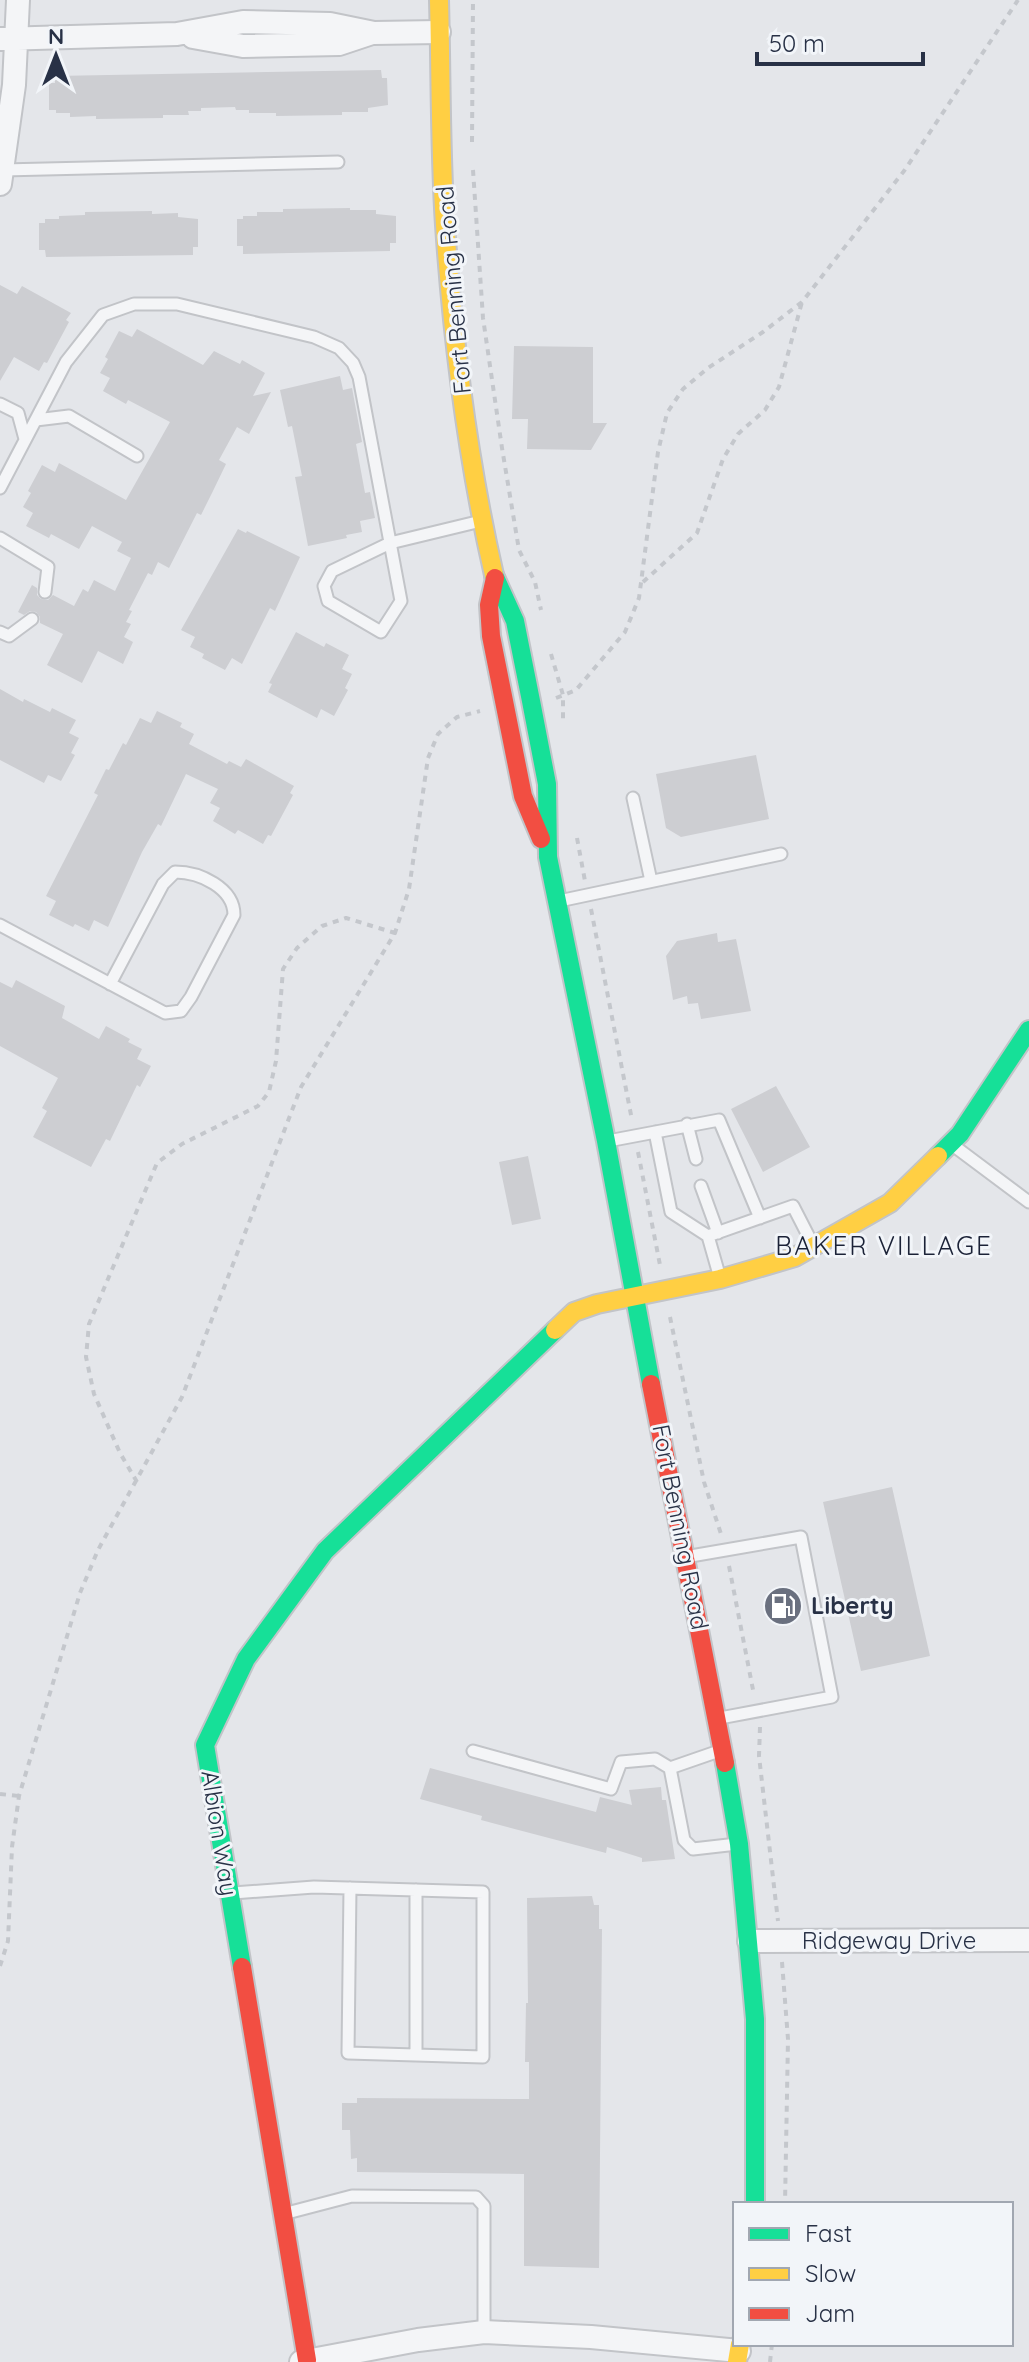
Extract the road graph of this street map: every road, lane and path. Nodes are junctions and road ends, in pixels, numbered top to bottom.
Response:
1 (18, 0) edge
2 (439, 0) edge
3 (439, 32) junction
4 (8, 39) edge
5 (338, 162) dead end
6 (2, 177) edge
7 (802, 302) dead end
8 (0, 404) edge
9 (36, 420) junction
10 (25, 439) junction
11 (137, 456) dead end
12 (0, 488) edge
13 (482, 521) junction
14 (0, 538) edge
15 (390, 543) junction
16 (495, 578) junction
17 (642, 584) dead end
18 (45, 592) dead end
19 (32, 619) dead end
20 (0, 632) edge
21 (633, 798) dead end
22 (781, 854) dead end
23 (548, 857) junction
24 (651, 881) junction
25 (556, 901) junction
26 (0, 925) edge
27 (395, 933) dead end
28 (110, 984) junction
29 (1029, 1030) edge
30 (687, 1124) junction
31 (655, 1132) junction
32 (606, 1141) junction
33 (950, 1144) junction
34 (696, 1159) dead end
35 (701, 1186) dead end
36 (1029, 1202) edge
37 (760, 1218) junction
38 (713, 1235) junction
39 (814, 1246) junction
40 (720, 1279) junction
41 (634, 1297) junction
42 (137, 1482) dead end
43 (704, 1482) dead end
44 (726, 1550) junction
45 (684, 1558) junction
46 (80, 1593) dead end
47 (758, 1711) junction
48 (718, 1719) junction
49 (724, 1750) junction
50 (473, 1751) dead end
51 (759, 1756) dead end
52 (670, 1768) junction
53 (0, 1794) edge
54 (19, 1796) junction
55 (739, 1844) junction
56 (350, 1888) junction
57 (416, 1890) junction
58 (228, 1893) junction
59 (1029, 1940) edge
60 (749, 1941) junction
61 (0, 1966) edge
62 (416, 2055) junction
63 (755, 2202) edge
64 (282, 2214) junction
65 (484, 2332) junction
66 (739, 2352) edge
67 (304, 2361) edge

1 - 4 street
2 - 3 street, Fort Benning Road
3 - 4 street
3 - 13 street, Fort Benning Road
4 - 6 street
5 - 6 lane
7 - 17 path
8 - 10 lane
9 - 10 lane
9 - 11 lane
9 - 15 lane
10 - 12 lane
13 - 15 lane
13 - 16 street, Fort Benning Road
14 - 18 lane
15 - 15 lane
16 - 23 street, Fort Benning Road
16 - 23 street, Fort Benning Road
19 - 20 lane
21 - 24 lane
22 - 24 lane
23 - 25 street, Fort Benning Road
24 - 25 lane
25 - 32 street, Fort Benning Road
26 - 28 lane
27 - 42 path
28 - 28 lane
29 - 33 street, Albion Way
30 - 31 lane
30 - 34 lane
30 - 37 lane
31 - 32 lane
31 - 38 lane
32 - 41 street, Fort Benning Road
33 - 36 lane
33 - 39 street, Albion Way
35 - 38 lane
37 - 38 lane
37 - 39 lane
38 - 40 lane
39 - 40 street, Albion Way
40 - 41 street, Albion Way
41 - 45 street, Fort Benning Road
41 - 58 street, Albion Way
43 - 44 path
44 - 45 lane
44 - 47 path
44 - 47 lane
45 - 48 street, Fort Benning Road
46 - 54 path
47 - 48 lane
47 - 51 path
48 - 49 street, Fort Benning Road
49 - 52 lane
49 - 55 street, Fort Benning Road
50 - 52 lane
52 - 55 lane
53 - 54 path
54 - 61 path
55 - 60 street, Fort Benning Road
56 - 57 lane
56 - 58 lane
56 - 62 lane
57 - 62 lane
57 - 62 lane
58 - 64 street, Albion Way
59 - 60 street, Ridgeway Drive
60 - 63 street, Fort Benning Road
64 - 65 lane
64 - 67 street, Albion Way
65 - 66 street
65 - 67 street

